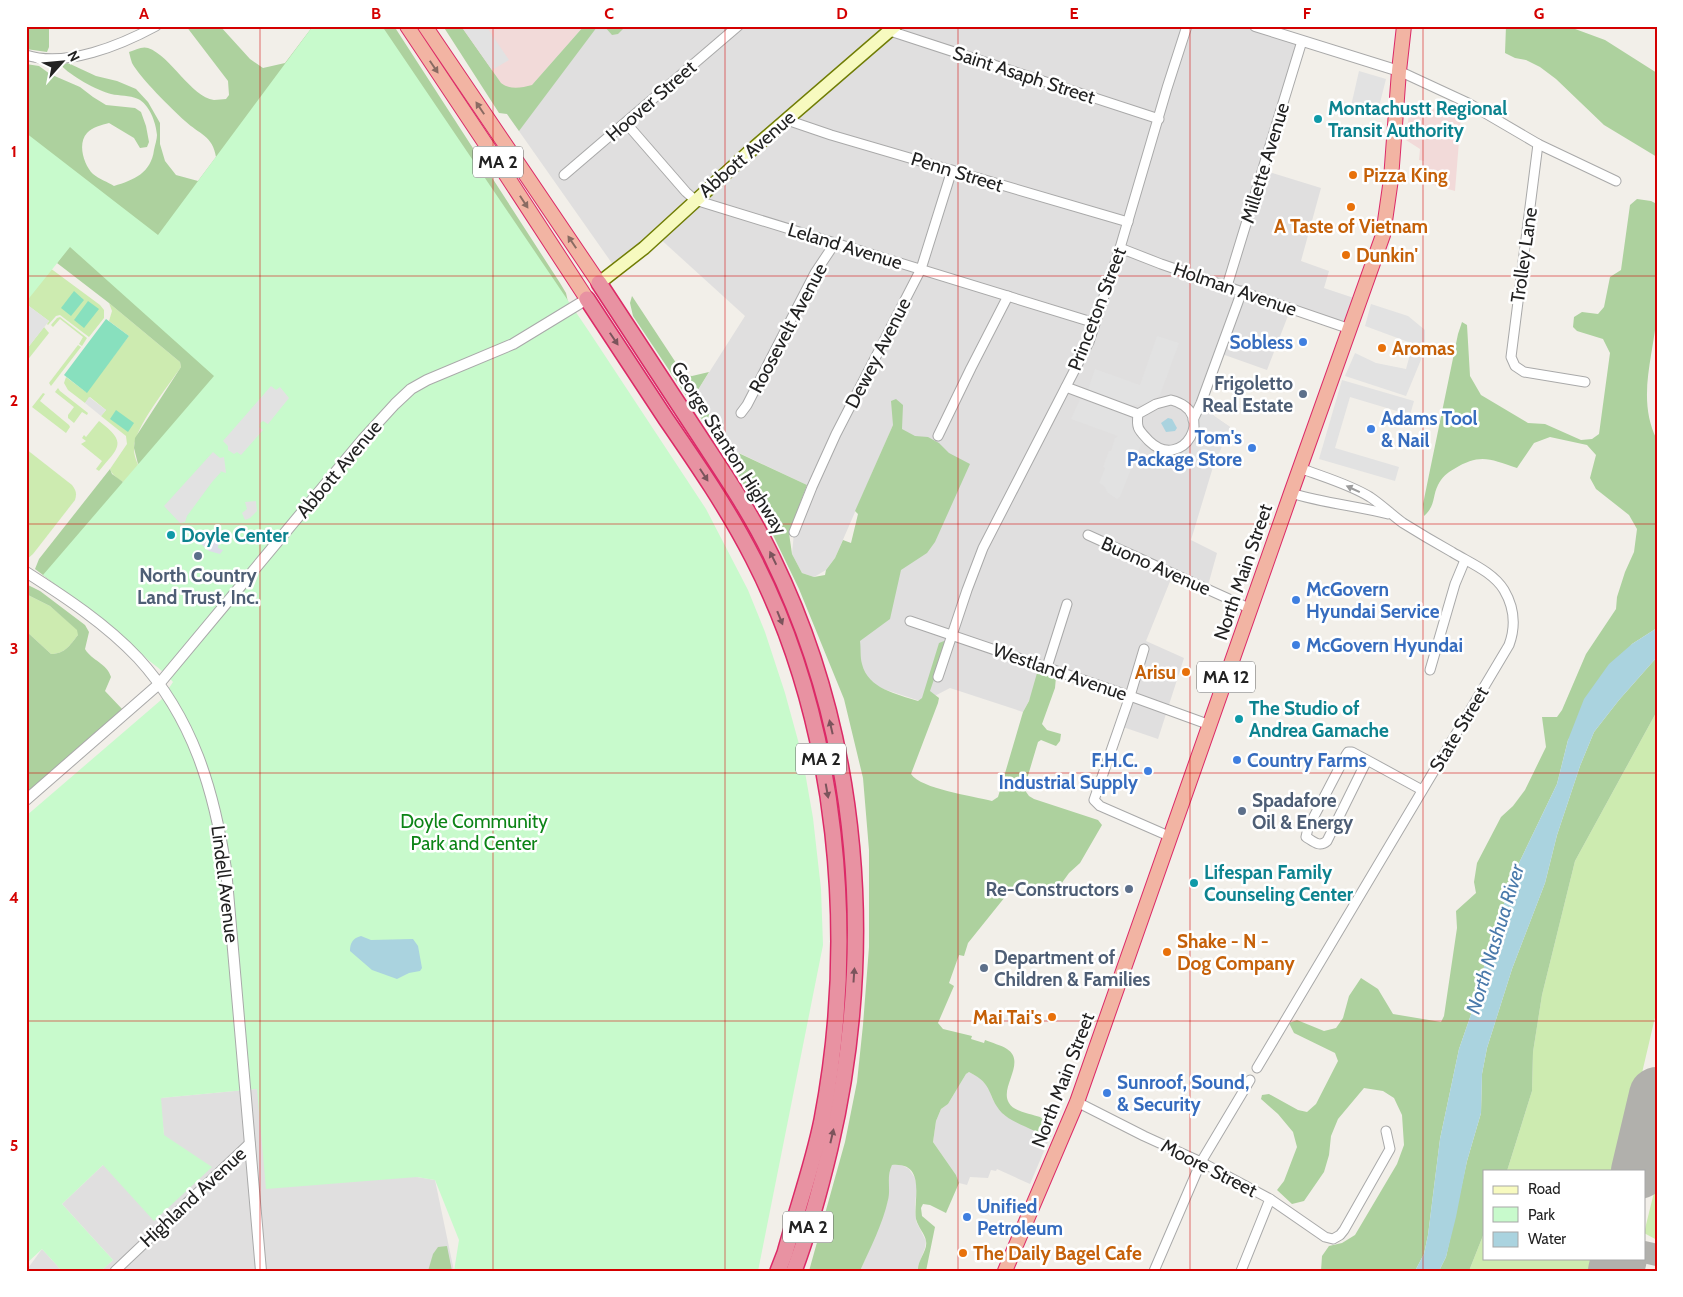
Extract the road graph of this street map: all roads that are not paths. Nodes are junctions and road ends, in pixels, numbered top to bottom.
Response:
1 (156, 26) edge
2 (407, 26) edge
3 (425, 26) edge
4 (738, 26) edge
5 (1188, 26) edge
6 (1255, 26) edge
7 (1404, 26) edge
8 (893, 28) edge
9 (1302, 41) junction
10 (26, 55) edge
11 (1399, 71) junction
12 (1159, 119) junction
13 (786, 120) junction
14 (626, 123) junction
15 (1538, 144) junction
16 (952, 170) junction
17 (564, 175) dead end
18 (1616, 181) dead end
19 (695, 200) junction
20 (1128, 222) junction
21 (835, 243) junction
22 (1120, 248) junction
23 (920, 269) junction
24 (599, 283) junction
25 (1227, 286) junction
26 (1242, 291) junction
27 (1008, 296) junction
28 (587, 299) junction
29 (1095, 323) junction
30 (1350, 329) junction
31 (1585, 382) dead end
32 (1066, 388) junction
33 (741, 413) dead end
34 (1138, 414) junction
35 (1193, 420) junction
36 (938, 436) dead end
37 (1300, 468) junction
38 (1291, 493) junction
39 (1393, 515) junction
40 (794, 532) dead end
41 (1088, 535) dead end
42 (1465, 560) junction
43 (26, 572) edge
44 (1067, 604) dead end
45 (1251, 609) junction
46 (910, 620) dead end
47 (953, 634) junction
48 (1144, 650) dead end
49 (1047, 667) junction
50 (1430, 670) dead end
51 (938, 678) dead end
52 (159, 684) junction
53 (1130, 696) junction
54 (1210, 725) junction
55 (1367, 760) junction
56 (1422, 790) junction
57 (26, 800) edge
58 (1171, 837) junction
59 (1257, 1068) dead end
60 (1250, 1080) dead end
61 (1077, 1102) junction
62 (1386, 1131) dead end
63 (250, 1143) junction
64 (1201, 1162) junction
65 (1270, 1199) junction
66 (115, 1271) edge
67 (261, 1271) edge
68 (778, 1271) edge
69 (794, 1271) edge
70 (1004, 1271) edge
71 (1154, 1271) edge
72 (1241, 1271) edge

1 - 10 street
2 -> 28 highway, George Stanton Highway / MA 2
24 -> 3 highway, George Stanton Highway / MA 2
4 - 14 street, Hoover Street
5 - 12 street, Princeton Street
6 - 9 street
7 - 11 highway, MA 12
8 - 12 street, Saint Asaph Street
8 - 13 main road, Abbott Avenue
9 - 11 street
9 - 25 street, Millette Avenue
11 - 15 street
11 - 30 highway, North Main Street / MA 12
12 - 20 street, Princeton Street
13 - 16 street, Penn Street
13 - 19 main road, Abbott Avenue
14 - 17 street, Hoover Street
14 - 19 street, Leland Avenue
15 - 18 street
15 - 31 street, Trolley Lane
16 - 20 street, Penn Street
16 - 23 street, Dewey Avenue
19 - 21 street, Leland Avenue
19 - 24 main road, Abbott Avenue
20 - 22 street, Princeton Street
21 - 23 street, Leland Avenue
21 - 33 street, Roosevelt Avenue
22 - 25 street, Holman Avenue
22 - 29 street, Princeton Street
23 - 27 street, Leland Avenue
23 - 40 street, Dewey Avenue
69 -> 24 highway, George Stanton Highway / MA 2
25 - 26 street, Holman Avenue
26 - 30 street, Holman Avenue
26 - 35 street
27 - 29 street, Leland Avenue
27 - 36 street
28 - 52 street, Abbott Avenue
28 -> 68 highway, George Stanton Highway / MA 2
29 - 32 street, Princeton Street
30 - 37 highway, North Main Street / MA 12
32 - 34 street
32 - 47 street, Princeton Street
34 - 35 street
34 - 35 street
37 - 38 highway, North Main Street / MA 12
39 -> 37 street, State Street
38 - 39 street
38 - 45 highway, North Main Street / MA 12
39 - 42 street, State Street
41 - 45 street, Buono Avenue
42 - 50 street
42 - 56 street, State Street
43 - 52 street, Lindell Avenue
44 - 49 street
45 - 54 highway, North Main Street / MA 12
46 - 47 street, Westland Avenue
47 - 49 street, Westland Avenue
47 - 51 street, Princeton Street
48 - 53 street
49 - 53 street, Westland Avenue
52 - 57 street, Abbott Avenue
52 - 63 street, Lindell Avenue
53 - 54 street, Westland Avenue
53 - 58 street
54 - 58 highway, North Main Street / MA 12
55 - 55 street
55 - 56 street
56 - 59 street, State Street
58 - 61 highway, North Main Street / MA 12
60 - 64 street
61 - 64 street, Moore Street
61 - 70 highway, North Main Street / MA 12
62 - 65 street, Moore Street
63 - 66 street, Highland Avenue
63 - 67 street, Lindell Avenue
64 - 65 street, Moore Street
64 - 71 street
65 - 72 street

